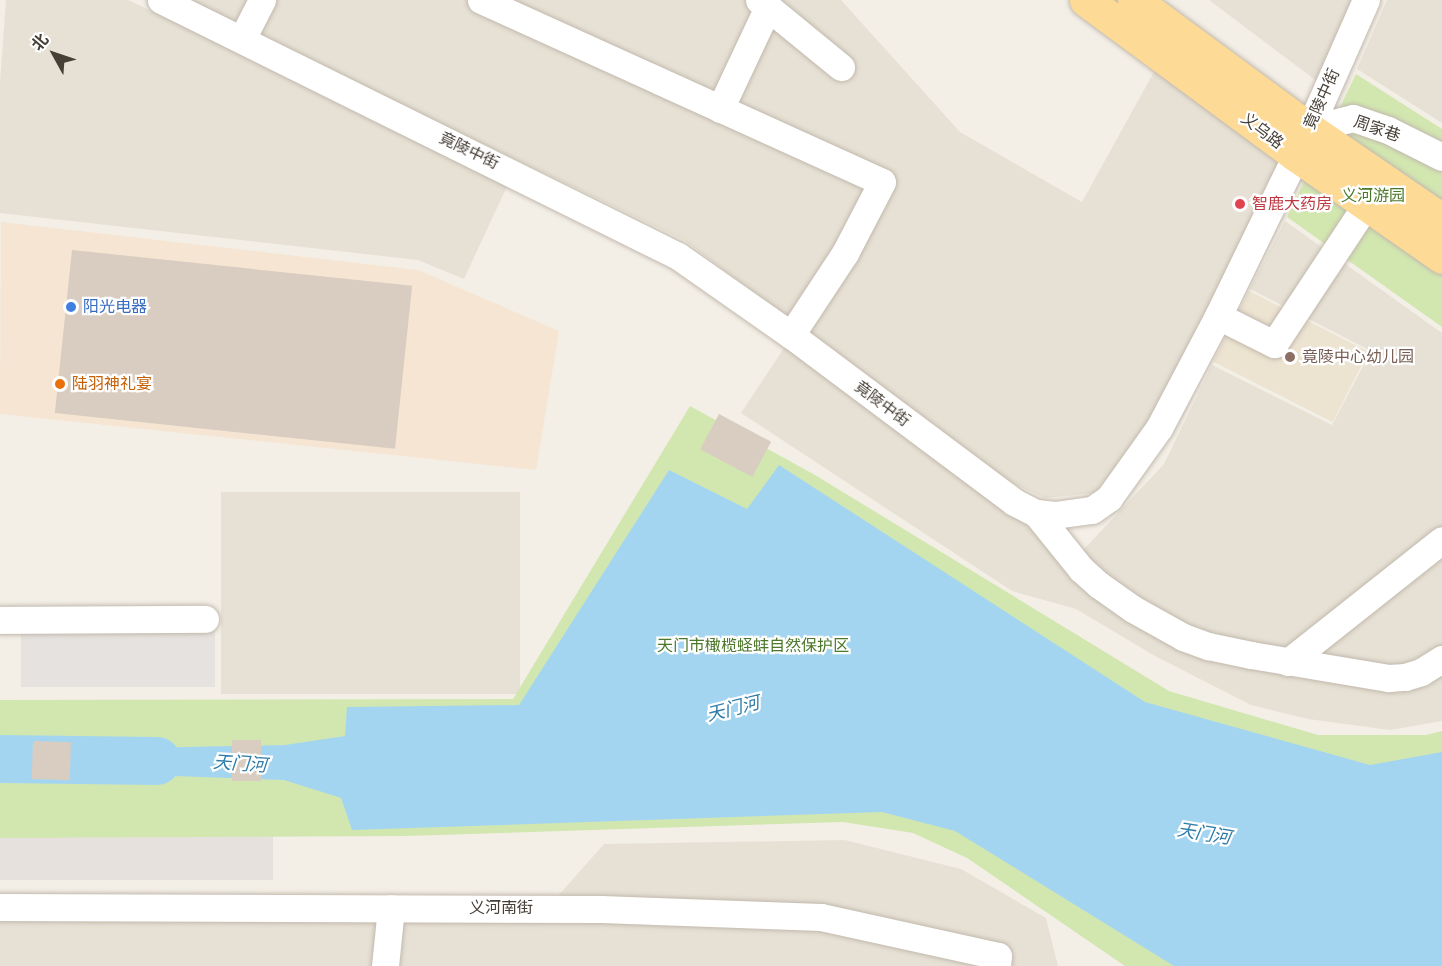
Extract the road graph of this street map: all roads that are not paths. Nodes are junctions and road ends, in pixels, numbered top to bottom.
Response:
1 (161, 0) edge
2 (262, 0) edge
3 (481, 0) edge
4 (1086, 0) edge
5 (1134, 0) edge
6 (1366, 0) edge
7 (763, 4) edge
8 (242, 39) junction
9 (841, 67) dead end
10 (720, 109) junction
11 (1302, 142) junction
12 (1442, 157) edge
13 (1366, 204) junction
14 (1442, 220) edge
15 (1442, 257) edge
16 (1218, 316) junction
17 (791, 335) junction
18 (1036, 513) junction
19 (1442, 540) edge
20 (205, 619) dead end
21 (0, 620) edge
22 (1442, 659) edge
23 (1288, 662) junction
24 (0, 907) edge
25 (391, 908) junction
26 (998, 961) edge
27 (385, 966) edge

1 - 8 street, 竟陵中街
2 - 8 street
3 - 10 street
4 - 11 main road, 义乌路
5 - 11 main road, 义乌路
6 - 11 street, 竟陵中街
7 - 9 street
7 - 10 street
8 - 17 street, 竟陵中街
10 - 17 street
11 - 12 street, 周家巷
11 - 13 main road, 义乌路
11 - 14 main road, 义乌路
11 - 16 street, 竟陵中街
13 - 15 main road, 义乌路
13 - 16 street
16 - 18 street, 竟陵中街
17 - 18 street, 竟陵中街
18 - 23 street
19 - 23 street
20 - 21 street
22 - 23 street
24 - 25 street, 义河南街
25 - 26 street, 义河南街
25 - 27 street

